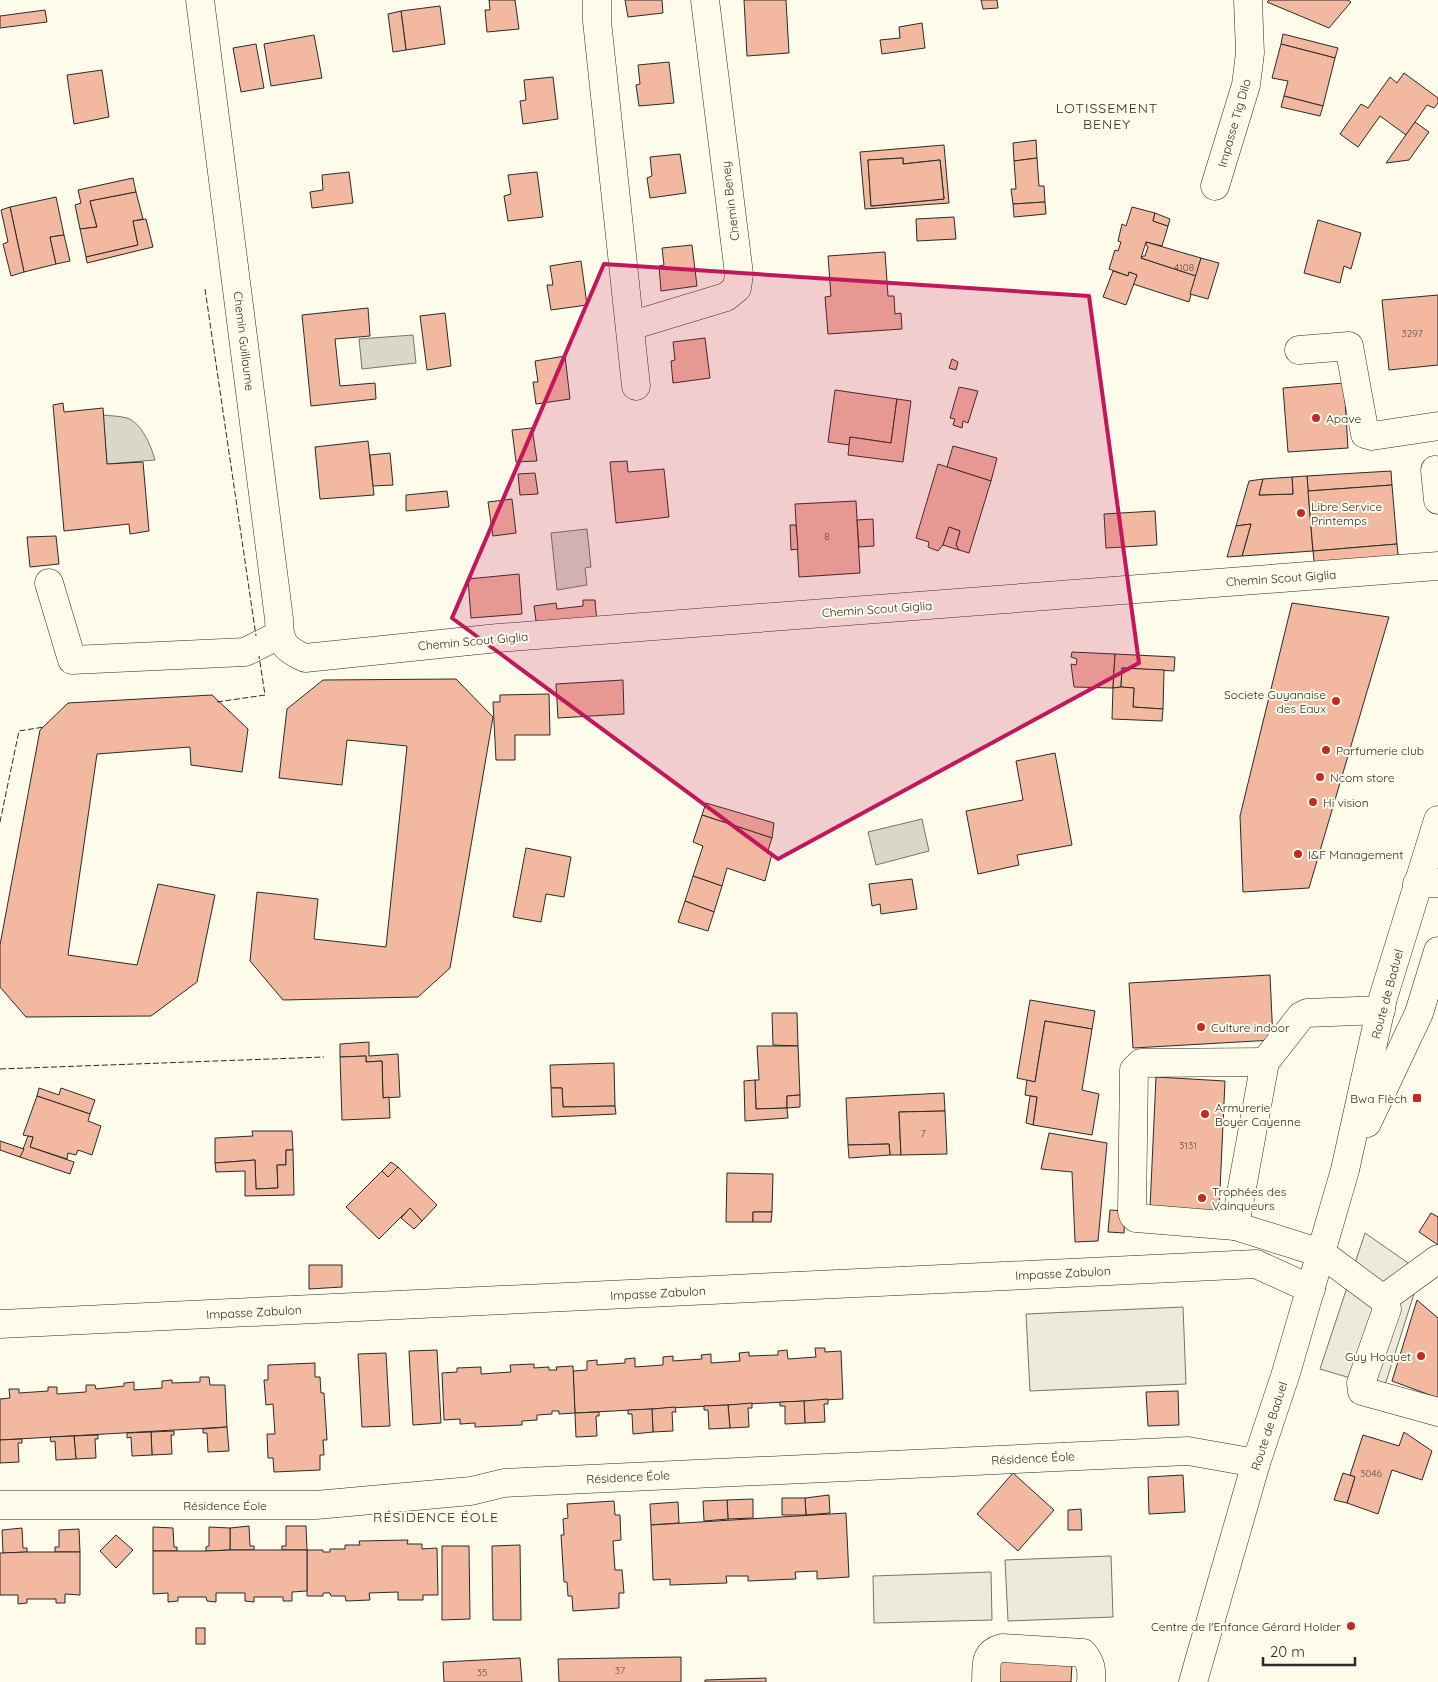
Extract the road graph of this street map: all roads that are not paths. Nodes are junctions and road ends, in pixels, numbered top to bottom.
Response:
1 (200, 0) edge
2 (597, 0) edge
3 (705, 0) edge
4 (1248, 0) edge
5 (1215, 186) dead end
6 (630, 326) junction
7 (1299, 350) dead end
8 (636, 386) dead end
9 (1438, 426) edge
10 (1435, 470) dead end
11 (1438, 500) edge
12 (1438, 566) edge
13 (49, 583) dead end
14 (279, 635) junction
15 (1438, 820) edge
16 (1428, 884) edge
17 (1437, 960) edge
18 (1381, 1010) junction
19 (1265, 1062) junction
20 (1345, 1170) junction
21 (1236, 1226) junction
22 (1322, 1253) junction
23 (1438, 1258) edge
24 (1311, 1289) junction
25 (1383, 1299) junction
26 (0, 1324) edge
27 (1438, 1412) edge
28 (1256, 1463) junction
29 (0, 1505) edge
30 (986, 1682) edge
31 (1091, 1682) edge
32 (1194, 1682) edge

1 - 14 street, Chemin Guillaume
2 - 6 street
3 - 6 street, Chemin Beney
4 - 5 street, Impasse Tig Dilo
6 - 8 street
7 - 9 street
10 - 11 street
12 - 14 street, Chemin Scout Giglia
13 - 14 street
15 - 16 street, Route de Baduel
16 - 18 street, Route de Baduel
17 - 20 street, Route de Baduel
18 - 19 street
18 - 20 street, Route de Baduel
19 - 21 street
19 - 21 street
20 - 22 street, Route de Baduel
21 - 22 street
22 - 24 street, Route de Baduel
22 - 25 street
23 - 25 street
24 - 26 street, Impasse Zabulon
24 - 28 street, Route de Baduel
25 - 27 street
28 - 29 street, Résidence Éole
28 - 32 street, Route de Baduel
30 - 31 street

